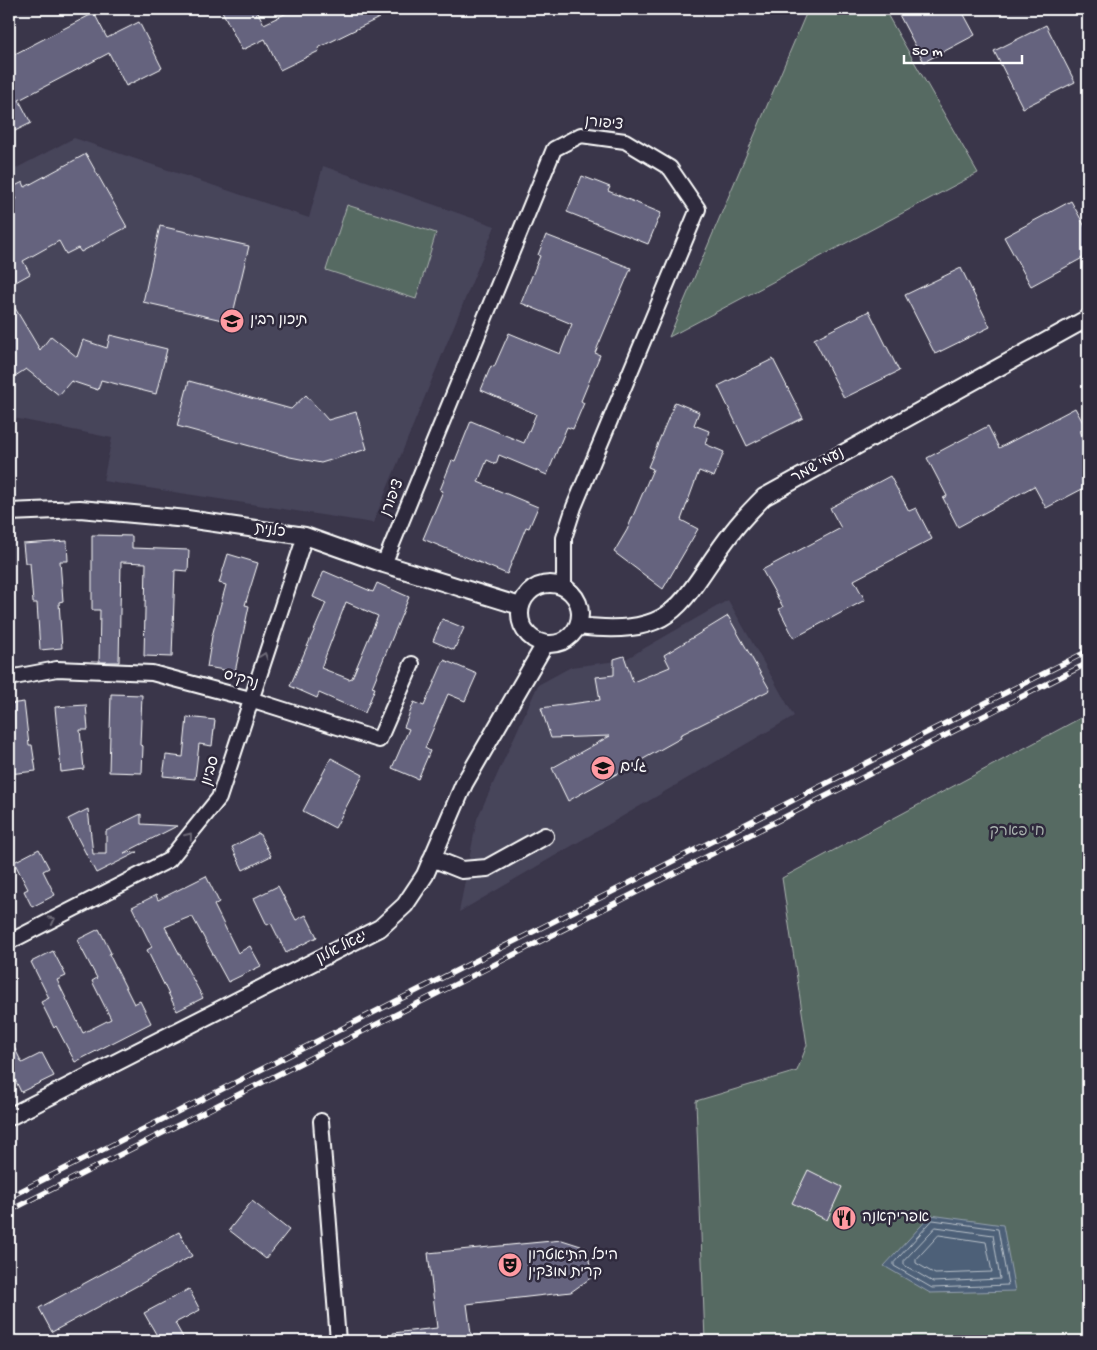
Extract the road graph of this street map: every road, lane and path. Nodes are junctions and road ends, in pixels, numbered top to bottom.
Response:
1 (1088, 318) edge
2 (9, 512) edge
3 (305, 536) junction
4 (384, 564) junction
5 (564, 587) junction
6 (520, 606) junction
7 (578, 626) junction
8 (545, 644) junction
9 (412, 664) dead end
10 (9, 678) edge
11 (250, 700) junction
12 (545, 836) dead end
13 (432, 858) junction
14 (9, 942) edge
15 (9, 1117) edge
16 (321, 1120) dead end
17 (338, 1341) edge

1 - 7 street, נעמי שמר
2 - 3 street, כלנית
3 - 4 street, כלנית
11 -> 3 street, סביון
4 - 5 street, ציפורן
4 - 6 street, כלנית
5 - 6 street
5 - 7 street
6 - 8 street
7 - 8 street
8 - 13 street, יגאל אלון
9 - 11 street, נרקיס
10 - 11 street, נרקיס
14 -> 11 street, סביון
12 - 13 street
13 - 15 street, יגאל אלון
16 - 17 street

